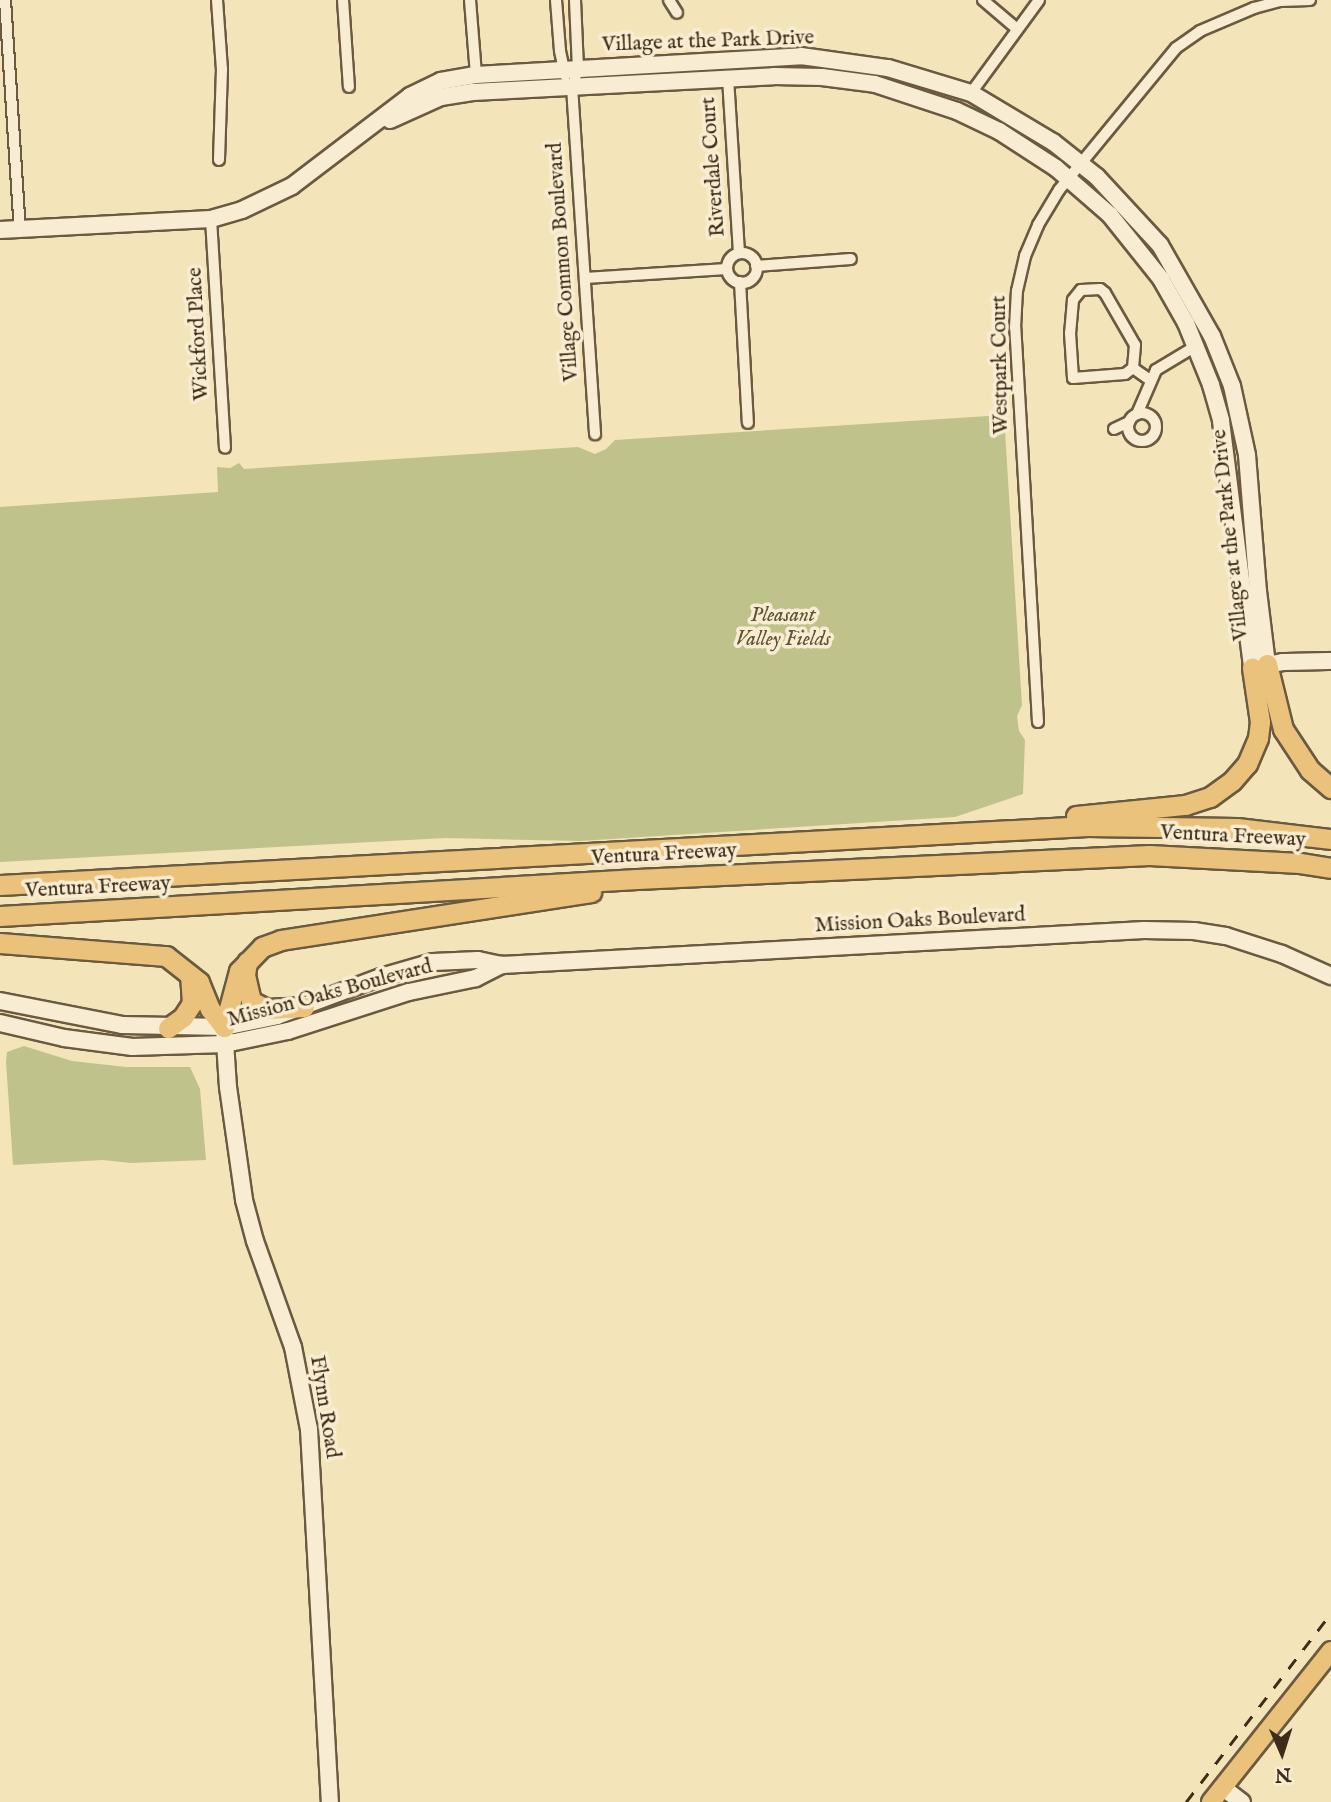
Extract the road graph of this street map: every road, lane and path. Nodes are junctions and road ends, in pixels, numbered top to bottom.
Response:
1 (5, 0) edge
2 (218, 0) edge
3 (343, 0) edge
4 (470, 0) edge
5 (556, 0) edge
6 (575, 0) edge
7 (669, 0) edge
8 (983, 0) edge
9 (1038, 0) edge
10 (1310, 0) edge
11 (1280, 1) edge
12 (677, 13) dead end
13 (1016, 28) junction
14 (570, 69) junction
15 (476, 75) junction
16 (728, 78) junction
17 (6, 82) edge
18 (349, 87) dead end
19 (572, 87) junction
20 (971, 93) junction
21 (363, 133) junction
22 (219, 160) dead end
23 (1080, 163) junction
24 (1068, 177) junction
25 (211, 219) junction
26 (0, 230) edge
27 (20, 230) junction
28 (739, 253) junction
29 (851, 259) dead end
30 (756, 266) junction
31 (727, 269) junction
32 (585, 278) junction
33 (740, 282) junction
34 (1196, 346) junction
35 (1133, 368) junction
36 (1150, 380) junction
37 (1136, 421) dead end
38 (748, 423) dead end
39 (595, 434) dead end
40 (225, 448) dead end
41 (1331, 661) edge
42 (1260, 666) junction
43 (1038, 722) dead end
44 (1331, 788) edge
45 (968, 832) junction
46 (1331, 839) edge
47 (1331, 868) edge
48 (694, 876) junction
49 (0, 885) edge
50 (0, 916) edge
51 (0, 943) edge
52 (248, 958) junction
53 (502, 965) junction
54 (189, 971) junction
55 (1331, 976) edge
56 (0, 1001) edge
57 (304, 1007) junction
58 (0, 1023) edge
59 (168, 1028) junction
60 (225, 1036) junction
61 (1331, 1651) edge
62 (1216, 1795) edge
63 (330, 1802) edge
64 (1242, 1802) edge

1 - 17 street
2 - 22 street
3 - 18 street
4 - 15 street
5 - 14 street, Village Common Boulevard
6 - 14 street, Village Common Boulevard
7 - 12 street
8 - 13 street
9 - 13 street
10 - 11 street, Westpark Court
11 - 23 street, Westpark Court
13 - 20 street
14 - 15 street, Village at the Park Drive
14 - 19 street, Village Common Boulevard
14 - 20 street, Village at the Park Drive
15 - 21 street, Village at the Park Drive
16 - 19 street, Village at the Park Drive
16 - 24 street, Village at the Park Drive
16 - 28 street, Riverdale Court
17 - 27 street
19 - 21 street, Village at the Park Drive
19 - 32 street, Village Common Boulevard
20 - 23 street, Village at the Park Drive
21 - 25 street, Village at the Park Drive
23 - 24 street, Westpark Court
23 - 42 street, Village at the Park Drive
24 - 34 street, Village at the Park Drive
24 - 43 street, Westpark Court
25 - 27 street, Village at the Park Drive
25 - 40 street, Wickford Place
26 - 27 street, Village at the Park Drive
28 - 30 street
28 - 31 street
29 - 30 street
30 - 33 street
31 - 32 street
31 - 33 street
32 - 39 street, Village Common Boulevard
33 - 38 street
34 - 36 street
34 - 42 street, Village at the Park Drive
35 - 35 street
35 - 36 street
36 - 37 street
41 - 42 street
42 - 44 highway
42 - 45 highway
45 - 46 highway, Ventura Freeway
45 - 49 highway, Ventura Freeway
47 - 48 highway, Ventura Freeway
48 - 50 highway, Ventura Freeway
48 - 52 highway
51 - 54 highway
52 - 57 highway
52 - 60 highway
53 - 55 street, Mission Oaks Boulevard
53 - 57 street, Mission Oaks Boulevard
53 - 60 street, Mission Oaks Boulevard
54 - 59 highway
54 - 60 highway
56 - 59 street, Mission Oaks Boulevard
57 - 60 street, Mission Oaks Boulevard
58 - 60 street, Mission Oaks Boulevard
59 - 60 street, Mission Oaks Boulevard
60 - 63 street, Flynn Road
61 - 62 main road
62 - 64 street

